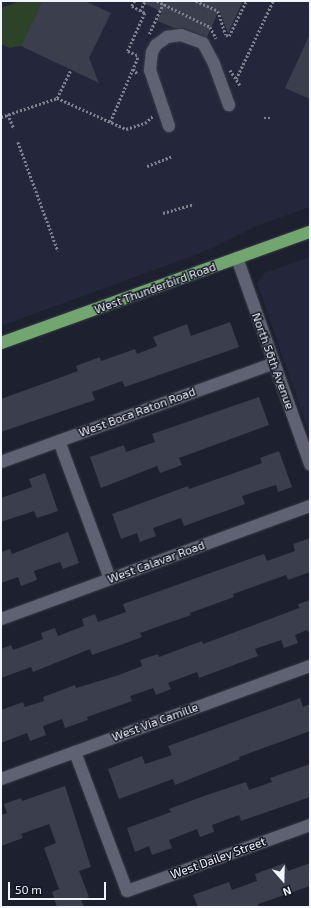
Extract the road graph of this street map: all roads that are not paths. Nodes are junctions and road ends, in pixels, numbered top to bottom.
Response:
1 (229, 105) dead end
2 (169, 126) dead end
3 (310, 232) edge
4 (237, 258) junction
5 (1, 343) edge
6 (274, 363) junction
7 (59, 441) junction
8 (1, 462) edge
9 (310, 464) edge
10 (310, 506) edge
11 (110, 579) junction
12 (1, 619) edge
13 (310, 666) edge
14 (74, 752) junction
15 (1, 778) edge
16 (310, 825) edge

1 - 2 street
3 - 4 main road, West Thunderbird Road
4 - 5 main road, West Thunderbird Road
4 - 6 street, North 56th Avenue
6 - 7 street, West Boca Raton Road
6 - 9 street, North 56th Avenue
7 - 8 street, West Boca Raton Road
7 - 11 street
10 - 11 street, West Calavar Road
11 - 12 street, West Calavar Road
13 - 14 street, West Via Camille
14 - 15 street, West Via Camille
14 - 16 street, West Dailey Street

